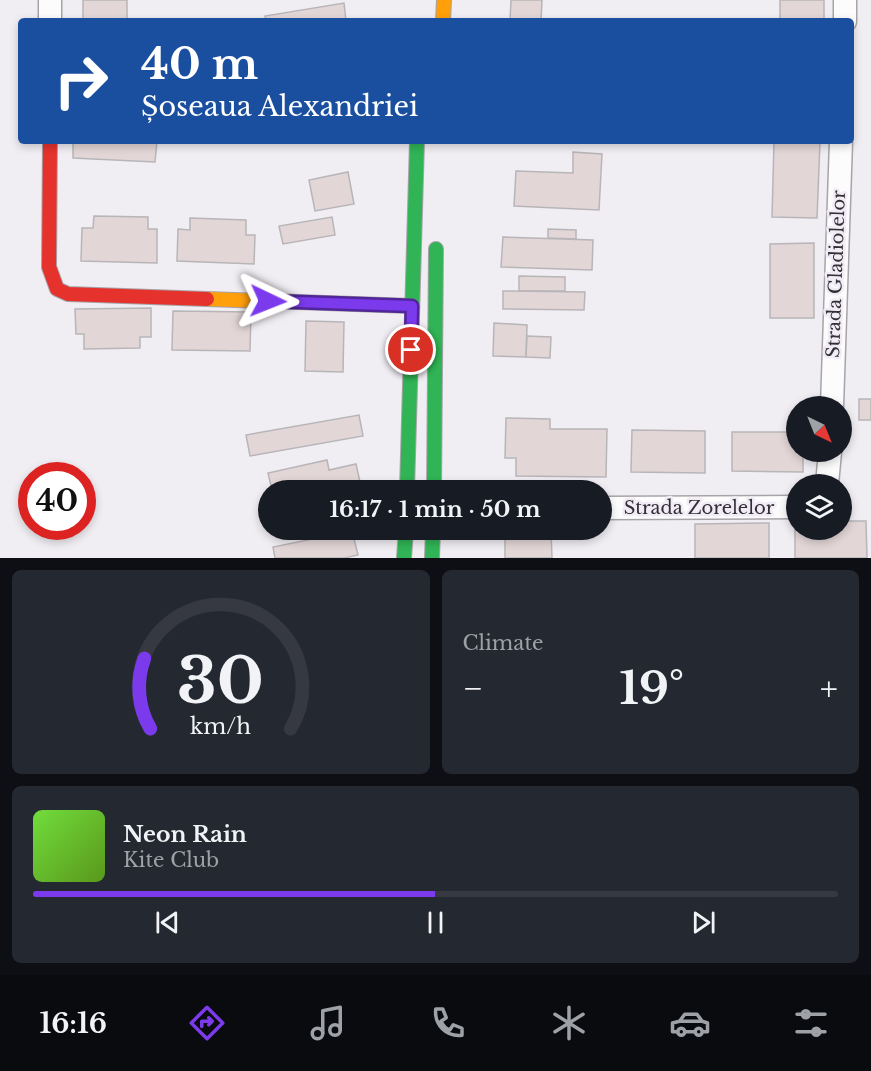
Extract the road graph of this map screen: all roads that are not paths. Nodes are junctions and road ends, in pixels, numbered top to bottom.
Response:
1 (50, 0) edge
2 (444, 0) edge
3 (845, 0) edge
4 (50, 18) edge
5 (443, 18) edge
6 (845, 18) edge
7 (50, 144) edge
8 (417, 144) edge
9 (841, 144) edge
10 (436, 239) dead end
11 (412, 306) junction
12 (832, 396) edge
13 (407, 480) edge
14 (434, 480) edge
15 (786, 507) edge
16 (612, 508) edge
17 (405, 540) edge
18 (433, 540) edge
19 (404, 558) edge
20 (432, 558) edge

1 - 4 street
2 - 5 main road
3 - 6 street
7 - 11 main road
8 - 11 main road
9 - 12 street, Strada Gladiolelor
10 - 14 main road
11 - 13 main road
15 - 16 street, Strada Zorelelor
17 - 19 main road
18 - 20 main road

